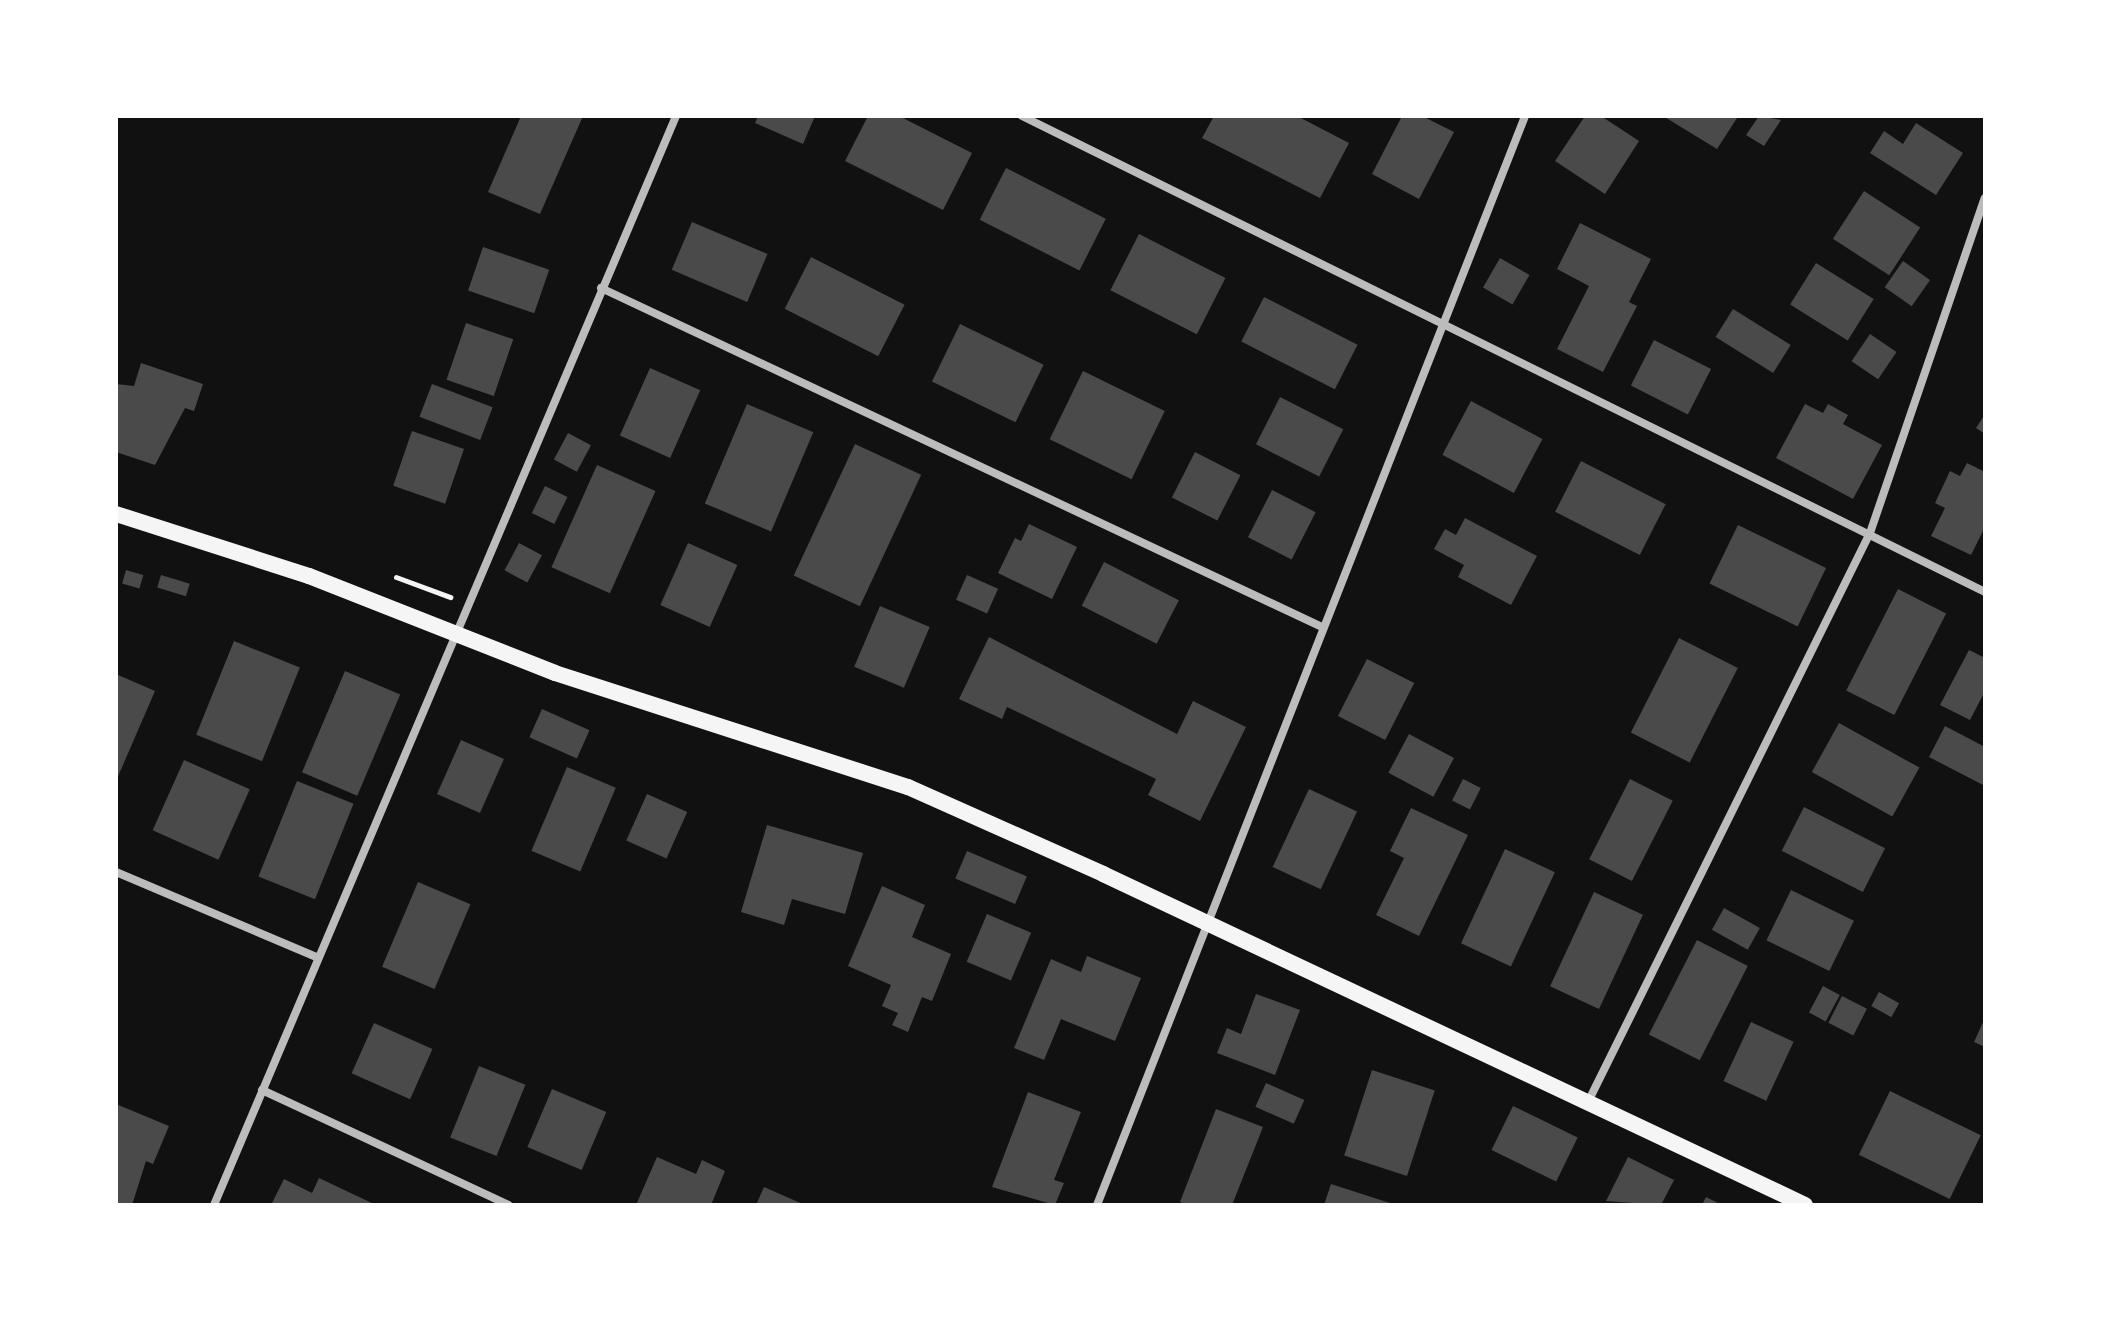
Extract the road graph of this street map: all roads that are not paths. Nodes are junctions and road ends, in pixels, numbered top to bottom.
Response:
1 (676, 116) edge
2 (1022, 116) edge
3 (1525, 116) edge
4 (1985, 198) edge
5 (601, 288) junction
6 (1443, 323) junction
7 (116, 514) edge
8 (1870, 533) junction
9 (1985, 592) edge
10 (1322, 627) junction
11 (453, 633) junction
12 (116, 872) edge
13 (1206, 922) junction
14 (316, 957) junction
15 (262, 1090) junction
16 (1588, 1102) junction
17 (214, 1205) edge
18 (509, 1205) edge
19 (1097, 1205) edge
20 (1805, 1205) edge

1 - 5 street
2 - 6 street
3 - 6 street
4 - 8 street
5 - 10 street
5 - 11 street
6 - 8 street
6 - 10 street
7 - 11 main road
8 - 9 street
8 - 16 street
10 - 13 street
11 - 13 main road
11 - 14 street
12 - 14 street
13 - 16 main road
13 - 19 street
14 - 15 street
15 - 17 street
15 - 18 street
16 - 20 main road

